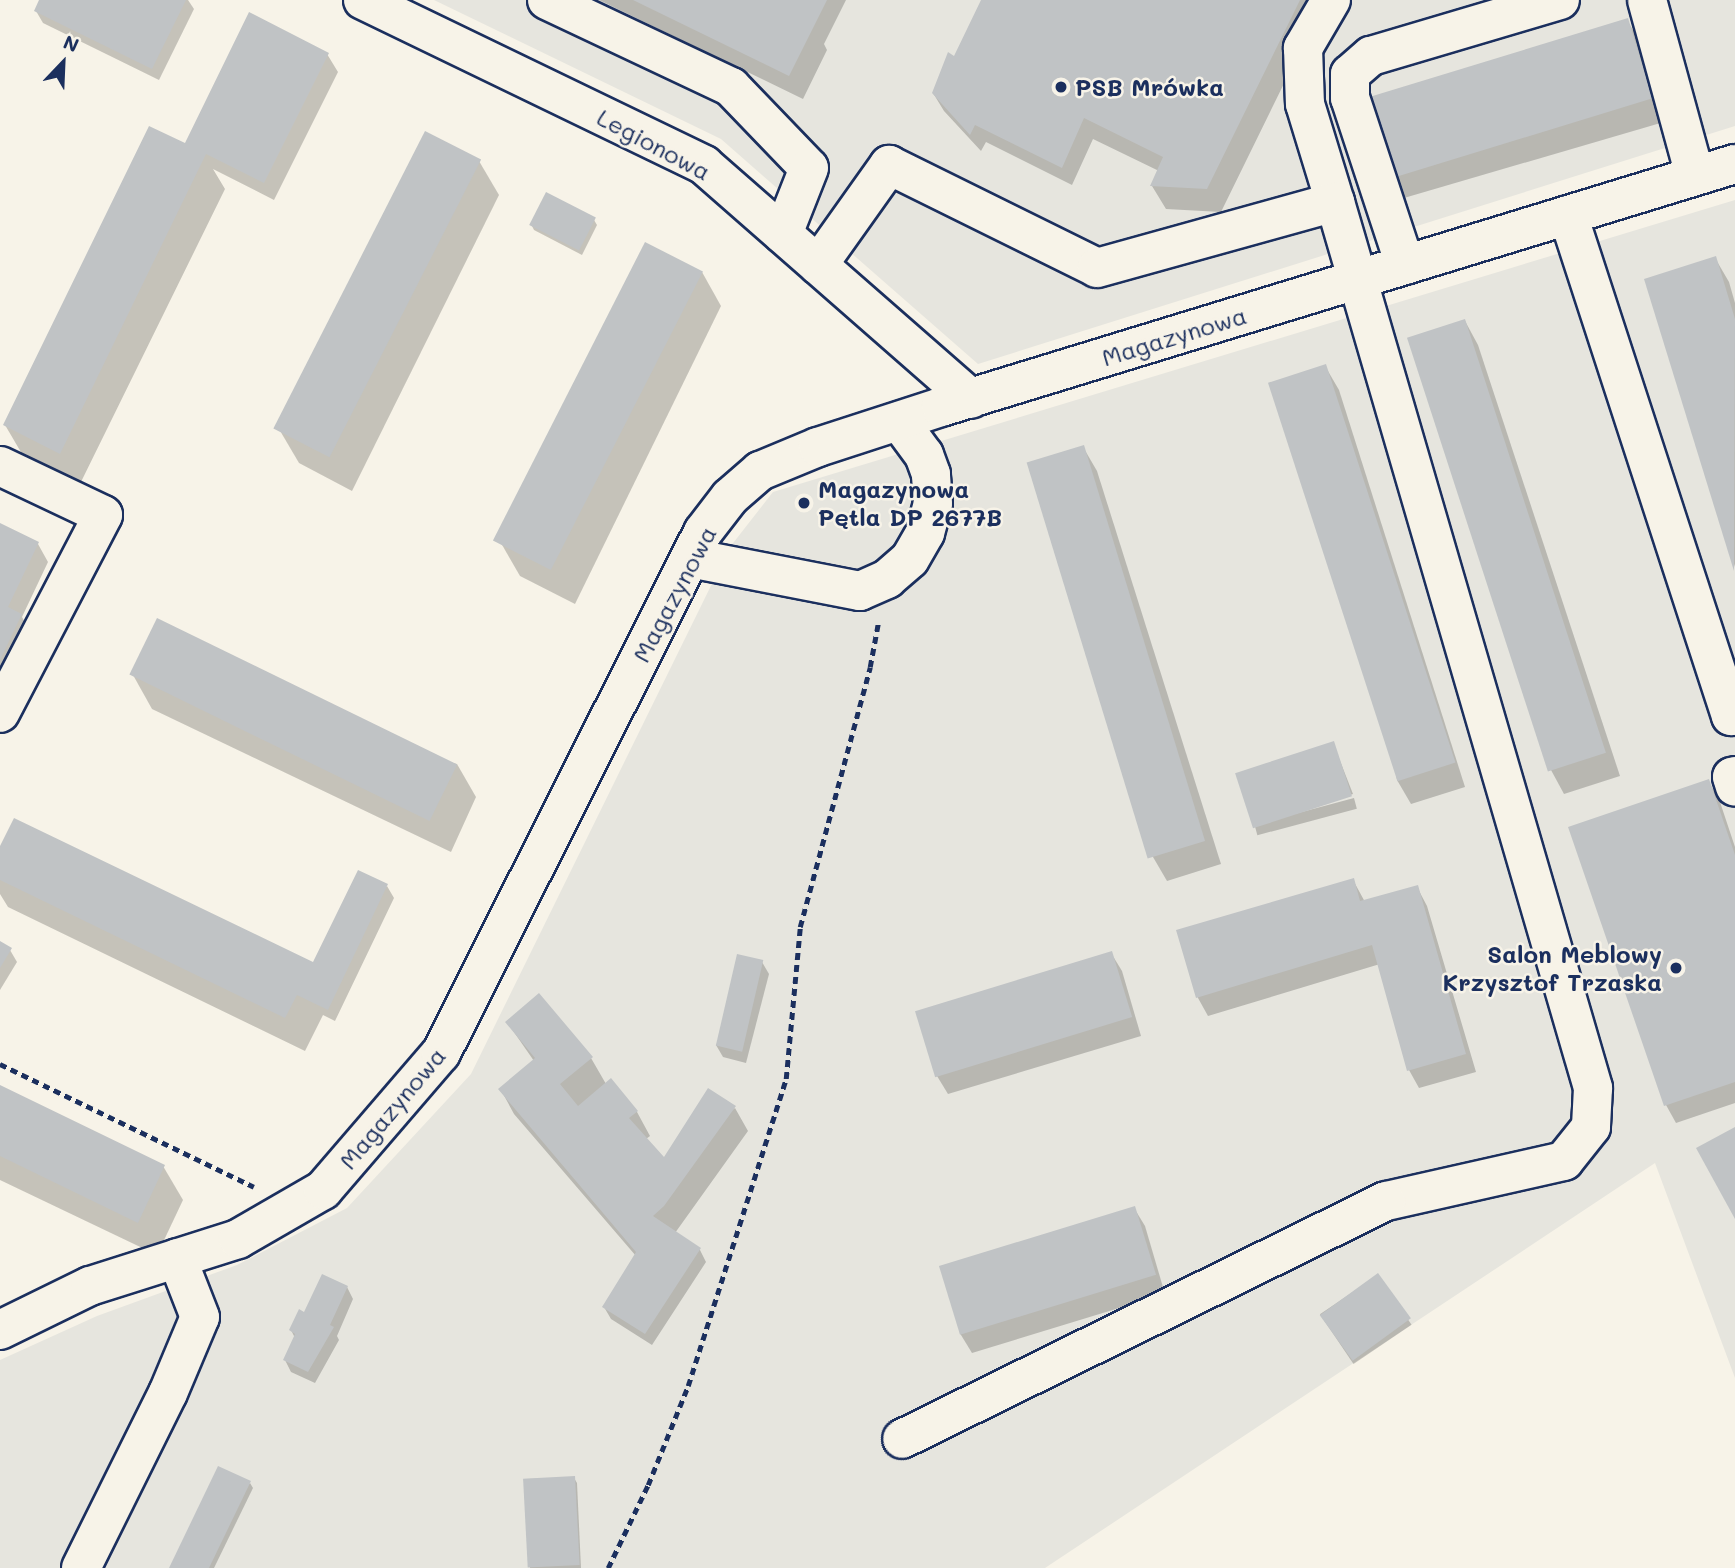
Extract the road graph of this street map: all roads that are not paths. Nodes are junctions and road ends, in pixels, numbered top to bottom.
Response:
1 (363, 0) edge
2 (547, 0) edge
3 (1331, 0) edge
4 (1560, 0) edge
5 (1647, 0) edge
6 (1735, 164) edge
7 (1695, 176) junction
8 (1335, 202) junction
9 (1568, 215) junction
10 (783, 234) junction
11 (818, 265) junction
12 (1405, 265) junction
13 (1358, 280) junction
14 (971, 398) junction
15 (899, 421) junction
16 (0, 466) edge
17 (690, 558) junction
18 (0, 713) edge
19 (1735, 715) edge
20 (1735, 776) edge
21 (1735, 787) edge
22 (177, 1258) junction
23 (0, 1331) edge
24 (902, 1439) dead end
25 (81, 1568) edge

1 - 10 street, Legionowa
2 - 10 street
3 - 8 street
4 - 12 street
5 - 7 street
6 - 7 street, Magazynowa
7 - 9 street, Magazynowa
8 - 11 street
8 - 13 street
9 - 12 street, Magazynowa
9 - 19 street
10 - 11 street, Legionowa
11 - 14 street, Legionowa
12 - 13 street, Magazynowa
13 - 14 street, Magazynowa
13 - 24 street
14 - 15 street, Magazynowa
15 - 17 street, Magazynowa
15 - 17 street
16 - 18 street
17 - 22 street, Magazynowa
20 - 21 street
22 - 23 street, Magazynowa
22 - 25 street

